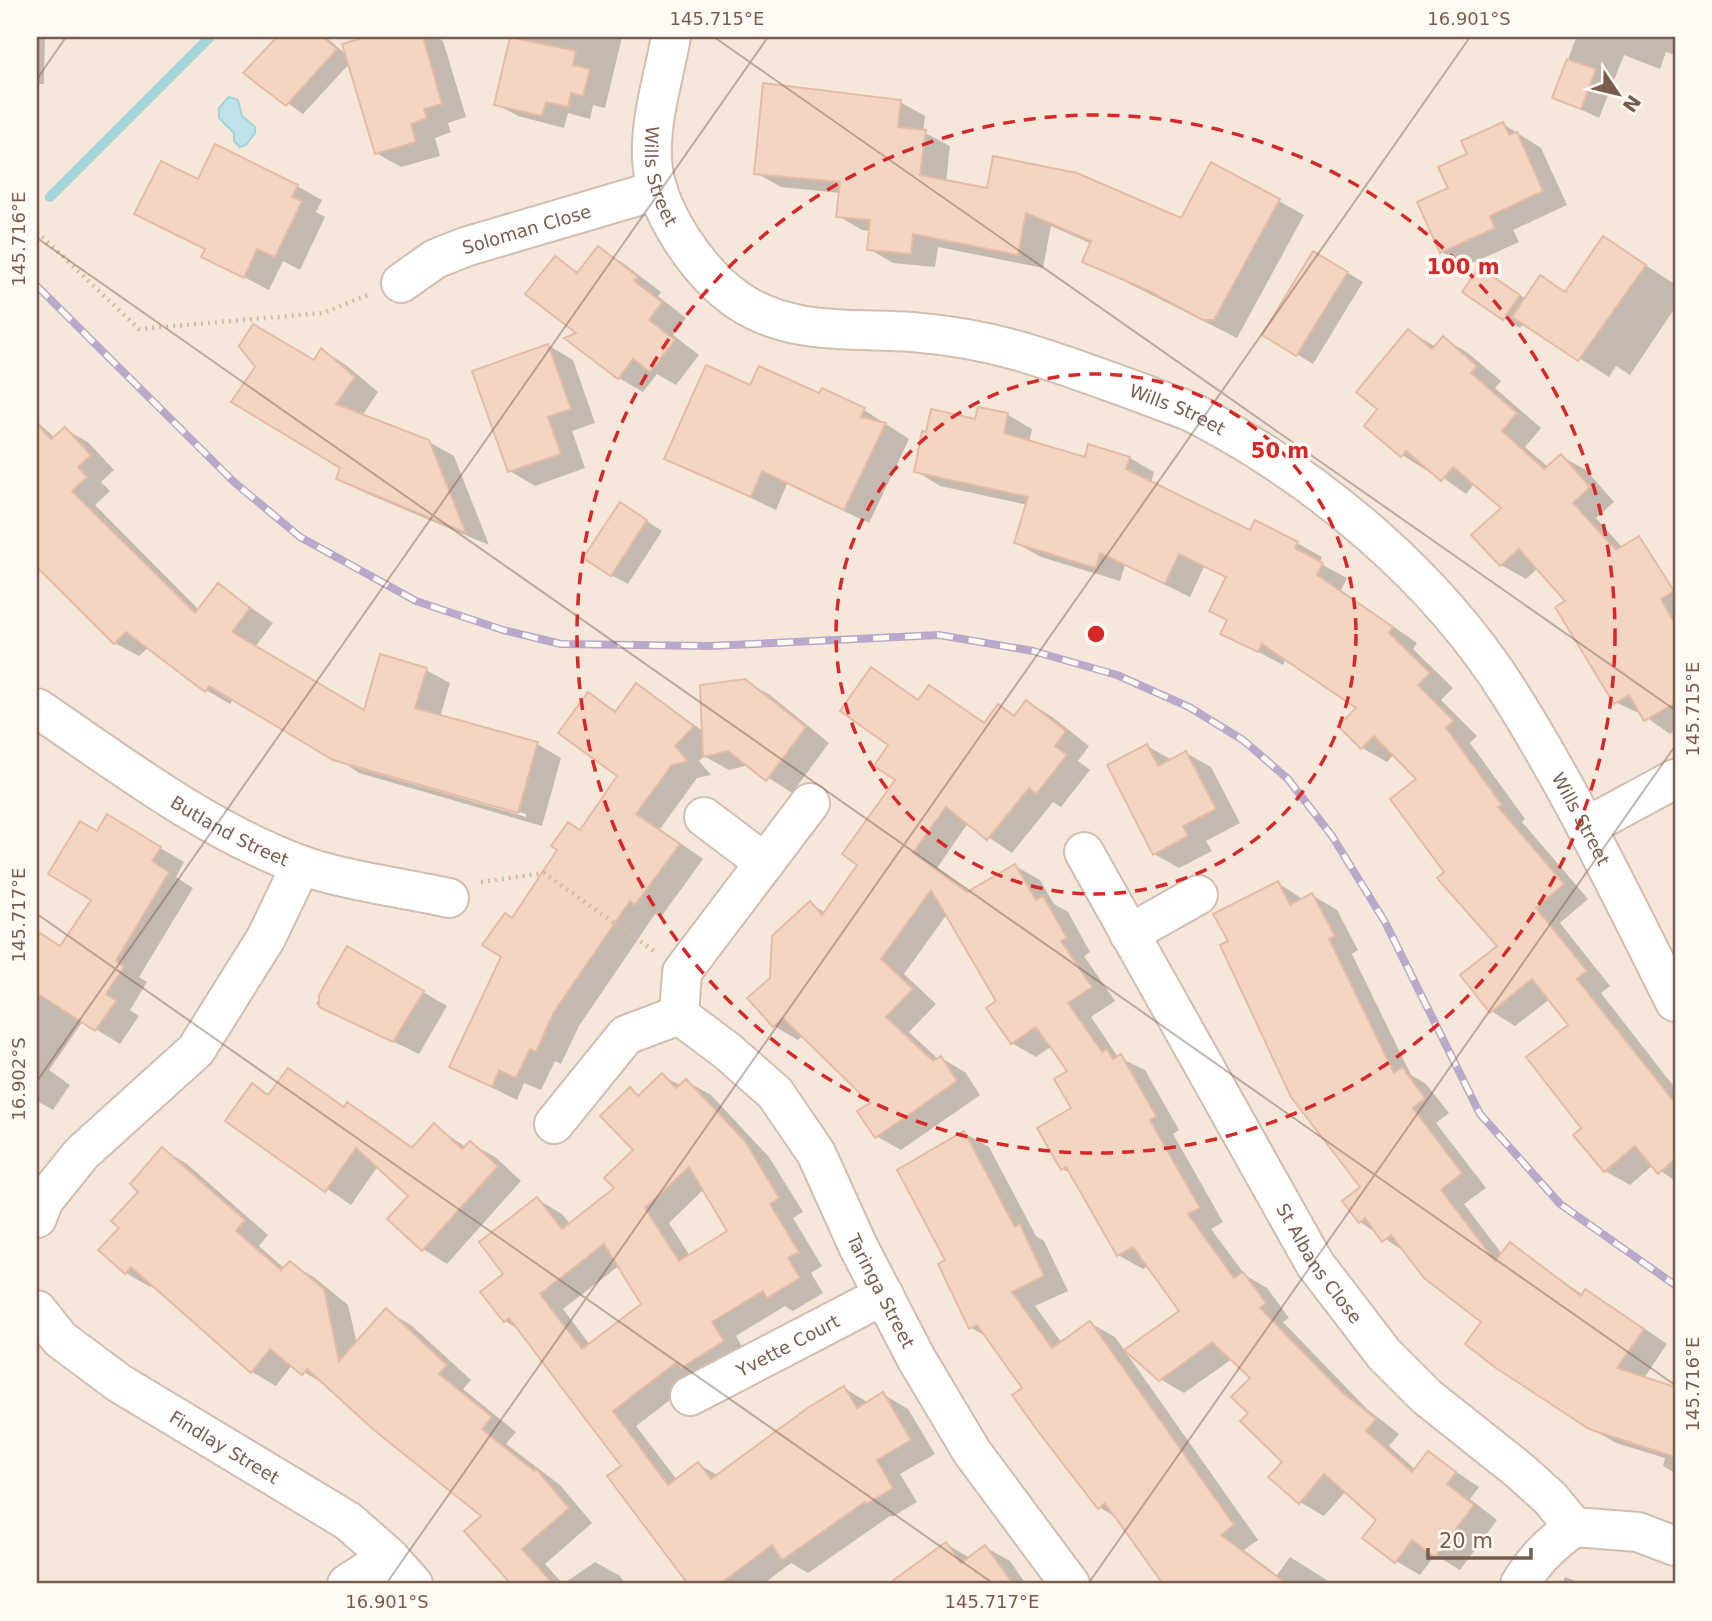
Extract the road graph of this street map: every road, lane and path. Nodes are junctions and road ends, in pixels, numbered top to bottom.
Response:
1 (671, 37) edge
2 (658, 190) junction
3 (37, 232) edge
4 (401, 283) joint
5 (37, 708) edge
6 (1675, 779) edge
7 (810, 803) dead end
8 (704, 817) dead end
9 (1586, 827) junction
10 (1084, 852) dead end
11 (765, 863) junction
12 (301, 866) junction
13 (1198, 895) dead end
14 (449, 898) joint
15 (1129, 934) junction
16 (682, 972) junction
17 (1675, 1002) edge
18 (679, 1015) junction
19 (554, 1124) dead end
20 (37, 1218) edge
21 (884, 1295) junction
22 (37, 1310) edge
23 (690, 1396) dead end
24 (1574, 1527) junction
25 (1675, 1546) edge
26 (401, 1570) edge
27 (346, 1584) edge
28 (1070, 1584) edge
29 (1520, 1584) edge

1 - 2 street, Wills Street
2 - 4 street, Soloman Close
2 - 9 street, Wills Street
3 - 4 path
5 - 12 street, Butland Street
6 - 9 street
7 - 11 street
8 - 11 street
9 - 17 street, Wills Street
10 - 15 street, St Albans Close
11 - 16 street
12 - 14 street, Butland Street
12 - 20 street
13 - 15 street
14 - 16 path
15 - 24 street, St Albans Close
16 - 18 street
18 - 19 street
18 - 21 street, Taringa Street
21 - 23 street, Yvette Court
21 - 28 street, Taringa Street
22 - 26 street, Findlay Street
24 - 25 street
24 - 29 street
26 - 27 street

